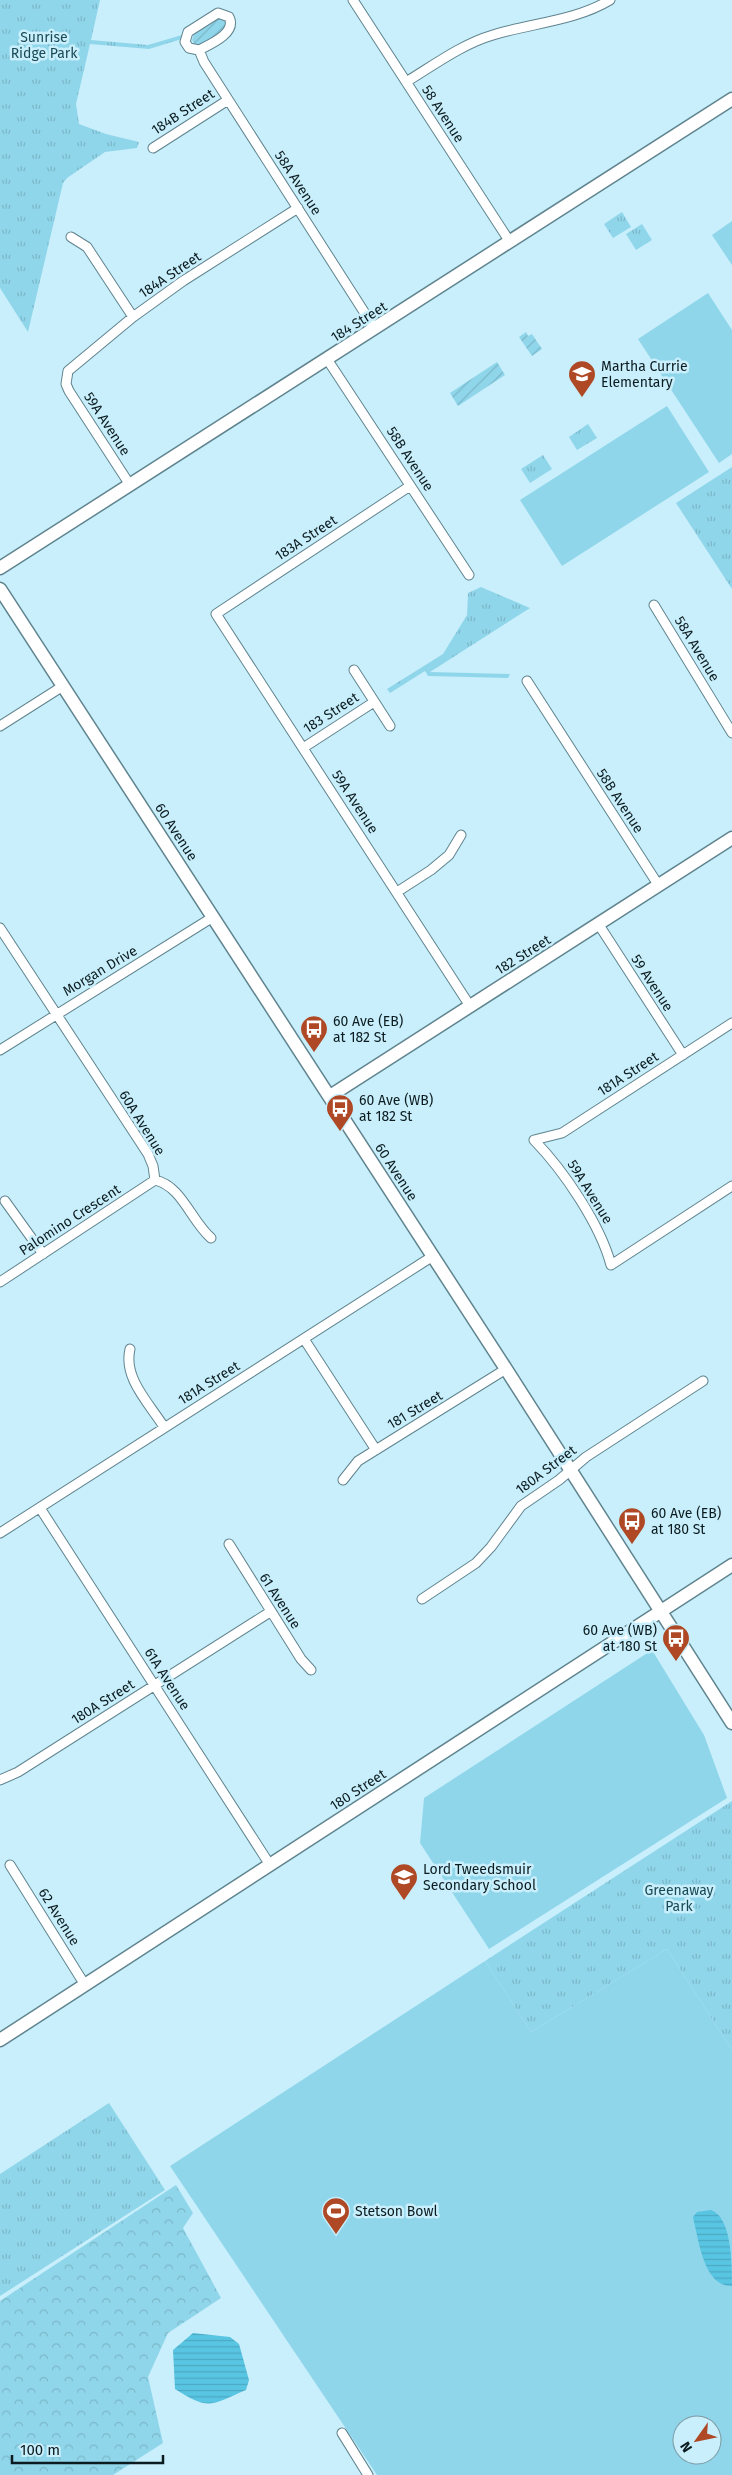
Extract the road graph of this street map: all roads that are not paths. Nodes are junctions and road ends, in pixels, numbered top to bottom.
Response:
1 (353, 0) edge
2 (610, 0) edge
3 (199, 50) junction
4 (406, 82) junction
5 (732, 99) edge
6 (228, 100) junction
7 (153, 148) dead end
8 (298, 208) junction
9 (71, 237) dead end
10 (510, 242) junction
11 (133, 318) junction
12 (375, 329) junction
13 (327, 359) junction
14 (66, 376) joint
15 (130, 485) junction
16 (410, 486) junction
17 (0, 568) edge
18 (469, 575) dead end
19 (0, 588) edge
20 (654, 605) dead end
21 (216, 614) joint
22 (354, 670) dead end
23 (527, 681) dead end
24 (63, 686) junction
25 (374, 702) junction
26 (0, 726) edge
27 (390, 726) dead end
28 (732, 734) edge
29 (304, 748) junction
30 (461, 835) dead end
31 (732, 838) edge
32 (659, 886) junction
33 (397, 892) junction
34 (213, 917) junction
35 (599, 925) junction
36 (0, 928) edge
37 (470, 1006) junction
38 (55, 1014) junction
39 (732, 1023) edge
40 (0, 1050) edge
41 (683, 1055) junction
42 (330, 1096) junction
43 (534, 1140) joint
44 (155, 1180) junction
45 (732, 1186) edge
46 (5, 1200) dead end
47 (211, 1238) dead end
48 (42, 1254) junction
49 (433, 1256) junction
50 (0, 1282) edge
51 (304, 1338) junction
52 (130, 1349) dead end
53 (506, 1369) junction
54 (703, 1381) dead end
55 (164, 1427) junction
56 (376, 1450) junction
57 (570, 1470) junction
58 (342, 1480) dead end
59 (40, 1508) junction
60 (0, 1534) edge
61 (229, 1544) dead end
62 (732, 1565) edge
63 (422, 1599) dead end
64 (270, 1612) junction
65 (661, 1612) junction
66 (311, 1670) dead end
67 (155, 1685) junction
68 (732, 1723) edge
69 (0, 1780) edge
70 (10, 1865) dead end
71 (270, 1865) junction
72 (85, 1985) junction
73 (0, 2040) edge
74 (342, 2433) dead end
75 (368, 2475) edge

1 - 4 street, 58 Avenue
2 - 4 street
3 - 3 street, 58A Avenue
3 - 6 street, 58A Avenue
4 - 10 street, 58 Avenue
5 - 10 main road, 184 Street
6 - 7 street, 184B Street
6 - 8 street, 58A Avenue
8 - 11 street, 184A Street
8 - 12 street, 58A Avenue
9 - 11 street
10 - 12 main road, 184 Street
11 - 14 street, 184A Street
12 - 13 main road, 184 Street
13 - 15 main road, 184 Street
13 - 16 street, 58B Avenue
14 - 15 street, 59A Avenue
15 - 17 main road, 184 Street
16 - 18 street, 58B Avenue
16 - 21 street, 183A Street
19 - 24 main road, 60 Avenue
20 - 28 street, 58A Avenue
21 - 29 street, 59A Avenue
22 - 25 street, 183 Street
23 - 32 street, 58B Avenue
24 - 26 street
24 - 34 main road, 60 Avenue
25 - 27 street, 183 Street
25 - 29 street, 183 Street
29 - 33 street, 59A Avenue
30 - 33 street
31 - 32 main road, 182 Street
32 - 35 main road, 182 Street
33 - 37 street, 59A Avenue
34 - 38 street, Morgan Drive
34 - 42 main road, 60 Avenue
35 - 37 main road, 182 Street
35 - 41 street, 59 Avenue
36 - 38 street, 60A Avenue
37 - 42 main road, 182 Street
38 - 40 street, Morgan Drive
38 - 44 street, 60A Avenue
39 - 41 street, 181A Street
41 - 43 street, 181A Street
42 - 49 main road, 60 Avenue
43 - 45 street, 59A Avenue
44 - 47 street
44 - 48 street, Palomino Crescent
46 - 48 street
48 - 50 street, Palomino Crescent
49 - 51 street, 181A Street
49 - 53 main road, 60 Avenue
51 - 55 street, 181A Street
51 - 56 street
52 - 55 street
53 - 56 street, 181 Street
53 - 57 main road, 60 Avenue
54 - 57 street, 180A Street
55 - 59 street, 181A Street
56 - 58 street, 181 Street
57 - 63 street, 180A Street
57 - 65 main road, 60 Avenue
59 - 60 street, 181A Street
59 - 67 street, 61A Avenue
61 - 64 street, 61 Avenue
62 - 65 main road, 180 Street
64 - 66 street, 61 Avenue
64 - 67 street, 180A Street
65 - 68 main road, 60 Avenue
65 - 71 main road, 180 Street
67 - 69 street, 180A Street
67 - 71 street, 61A Avenue
70 - 72 street, 62 Avenue
71 - 72 main road, 180 Street
72 - 73 main road, 180 Street
74 - 75 street

